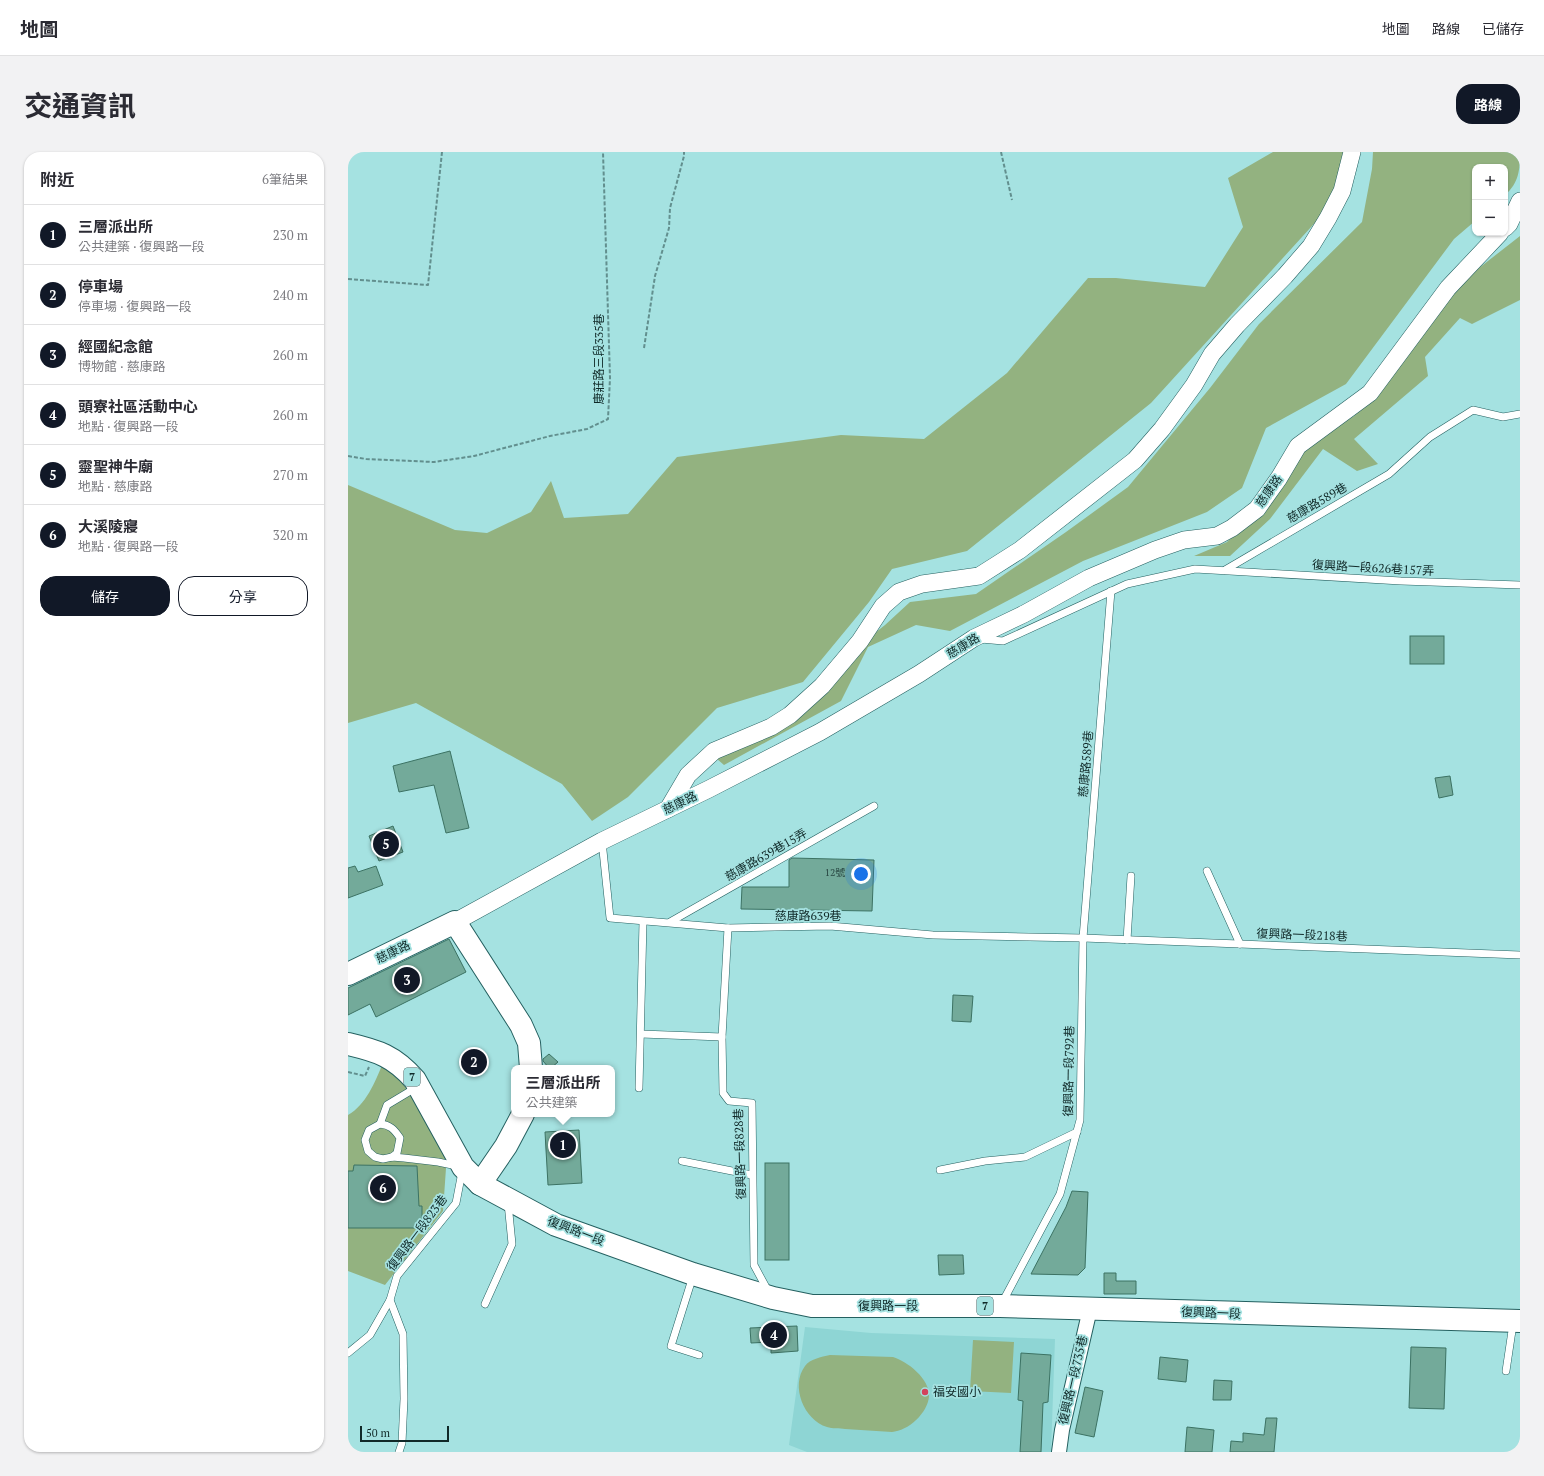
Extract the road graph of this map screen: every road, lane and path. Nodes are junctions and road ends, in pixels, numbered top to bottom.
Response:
1 (442, 152) edge
2 (603, 152) edge
3 (684, 152) edge
4 (1001, 152) edge
5 (1352, 152) edge
6 (1012, 200) dead end
7 (1520, 202) edge
8 (1508, 225) edge
9 (1497, 236) edge
10 (348, 279) edge
11 (644, 348) dead end
12 (1520, 414) edge
13 (348, 456) edge
14 (1225, 570) junction
15 (1520, 585) edge
16 (1111, 591) junction
17 (974, 638) junction
18 (874, 806) dead end
19 (668, 808) junction
20 (602, 841) junction
21 (1207, 871) dead end
22 (1131, 876) dead end
23 (455, 922) junction
24 (643, 922) junction
25 (669, 922) junction
26 (728, 928) junction
27 (1083, 938) junction
28 (1127, 940) junction
29 (1240, 944) junction
30 (1520, 954) edge
31 (348, 974) edge
32 (641, 1034) junction
33 (722, 1037) junction
34 (348, 1044) edge
35 (376, 1052) junction
36 (531, 1065) edge
37 (348, 1072) edge
38 (418, 1086) junction
39 (639, 1088) dead end
40 (521, 1117) edge
41 (380, 1124) junction
42 (1077, 1132) junction
43 (392, 1157) junction
44 (682, 1161) dead end
45 (463, 1167) junction
46 (940, 1170) dead end
47 (752, 1175) junction
48 (480, 1184) junction
49 (507, 1198) junction
50 (693, 1274) junction
51 (772, 1298) junction
52 (390, 1300) junction
53 (485, 1304) dead end
54 (1000, 1306) junction
55 (1090, 1309) junction
56 (1516, 1321) edge
57 (348, 1353) edge
58 (699, 1355) dead end
59 (1506, 1371) dead end
60 (399, 1452) edge
61 (1059, 1452) edge

1 - 10 path
2 - 13 path, 康莊路三段335巷
3 - 11 path
4 - 6 path
5 - 19 street
7 - 8 street
9 - 17 street, 慈康路
12 - 14 lane, 慈康路589巷
14 - 15 lane, 復興路一段626巷157弄
14 - 16 lane
16 - 17 lane
16 - 27 lane, 慈康路589巷
17 - 19 street, 慈康路
18 - 25 lane, 慈康路639巷15弄
19 - 20 street, 慈康路
20 - 23 street, 慈康路
20 - 24 lane, 慈康路639巷
21 - 29 lane
22 - 28 lane
23 - 31 main road, 慈康路
23 - 36 main road
24 - 25 lane, 慈康路639巷
24 - 32 lane
25 - 26 lane, 慈康路639巷
26 - 27 lane, 慈康路639巷
26 - 33 lane, 復興路一段828巷
27 - 28 lane, 復興路一段218巷
27 - 42 lane, 復興路一段792巷
28 - 29 lane, 復興路一段218巷
29 - 30 lane, 復興路一段218巷
32 - 33 lane
32 - 39 lane
33 - 47 lane, 復興路一段828巷
34 - 35 main road, 復興路一段 / 7
35 - 37 path
35 - 38 main road, 復興路一段 / 7
38 - 41 lane
38 - 45 main road, 復興路一段 / 7
40 - 48 main road
41 - 43 lane
41 - 43 lane
42 - 46 lane
42 - 54 lane, 復興路一段792巷
43 - 45 lane
44 - 47 lane
45 - 48 main road, 復興路一段 / 7
45 - 52 lane, 復興路一段823巷
47 - 51 lane, 復興路一段828巷
48 - 49 main road, 復興路一段 / 7
49 - 50 main road, 復興路一段 / 7
49 - 53 lane
50 - 51 main road, 復興路一段 / 7
50 - 58 lane
51 - 54 main road, 復興路一段 / 7
52 - 57 lane, 復興路一段823巷
52 - 60 lane
54 - 55 main road, 復興路一段 / 7
55 - 56 main road, 復興路一段 / 7
55 - 61 street, 復興路一段735巷
56 - 59 lane

